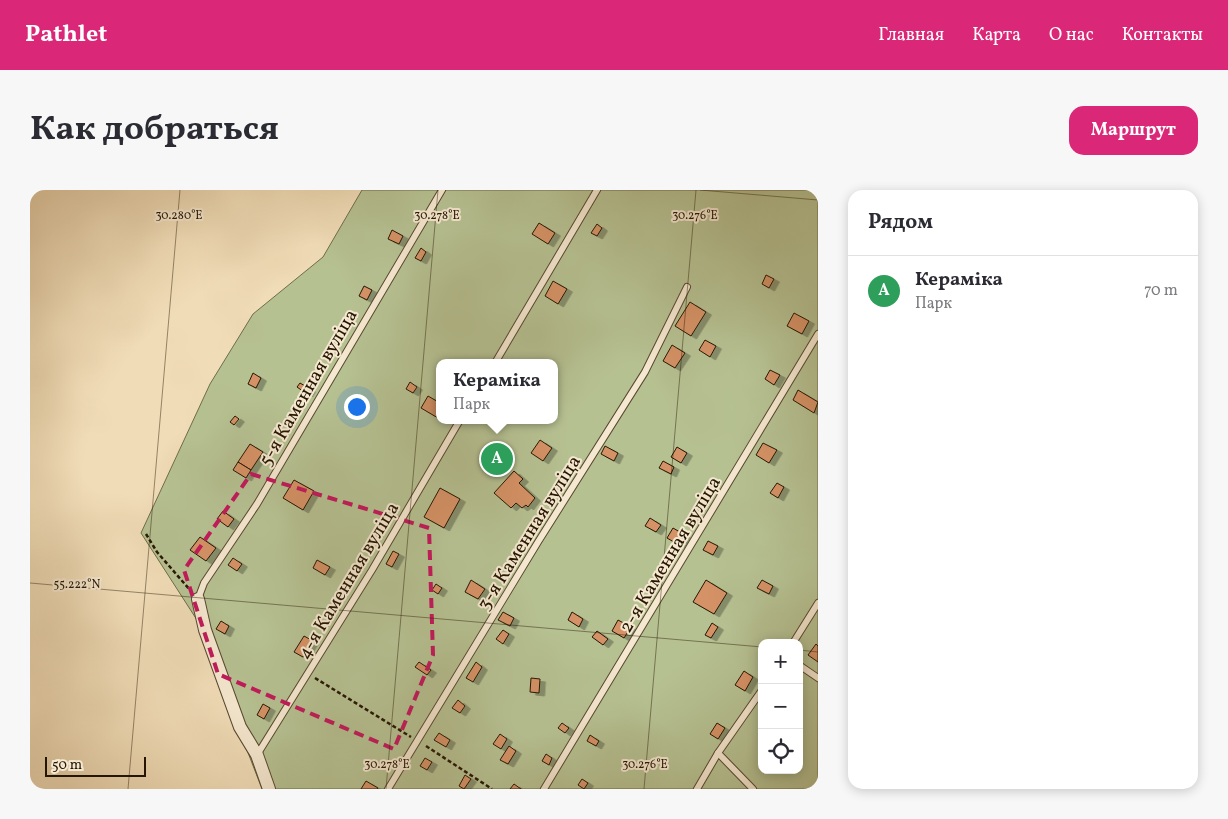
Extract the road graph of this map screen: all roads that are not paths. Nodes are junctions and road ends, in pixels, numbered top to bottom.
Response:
1 (442, 190) edge
2 (597, 190) edge
3 (687, 287) dead end
4 (818, 334) edge
5 (496, 359) edge
6 (458, 424) edge
7 (198, 599) joint
8 (818, 603) edge
9 (796, 639) edge
10 (803, 668) edge
11 (818, 678) edge
12 (758, 696) edge
13 (718, 753) junction
14 (257, 755) junction
15 (269, 789) edge
16 (388, 789) edge
17 (544, 789) edge
18 (697, 789) edge
19 (754, 789) edge

1 - 7 lane, 5-я Каменная вуліца
2 - 5 lane
3 - 16 lane, 3-я Каменная вуліца
4 - 17 lane, 2-я Каменная вуліца
6 - 14 lane, 4-я Каменная вуліца
7 - 14 street
8 - 9 lane
10 - 11 lane
12 - 13 lane
13 - 18 lane
13 - 19 lane
14 - 15 street

